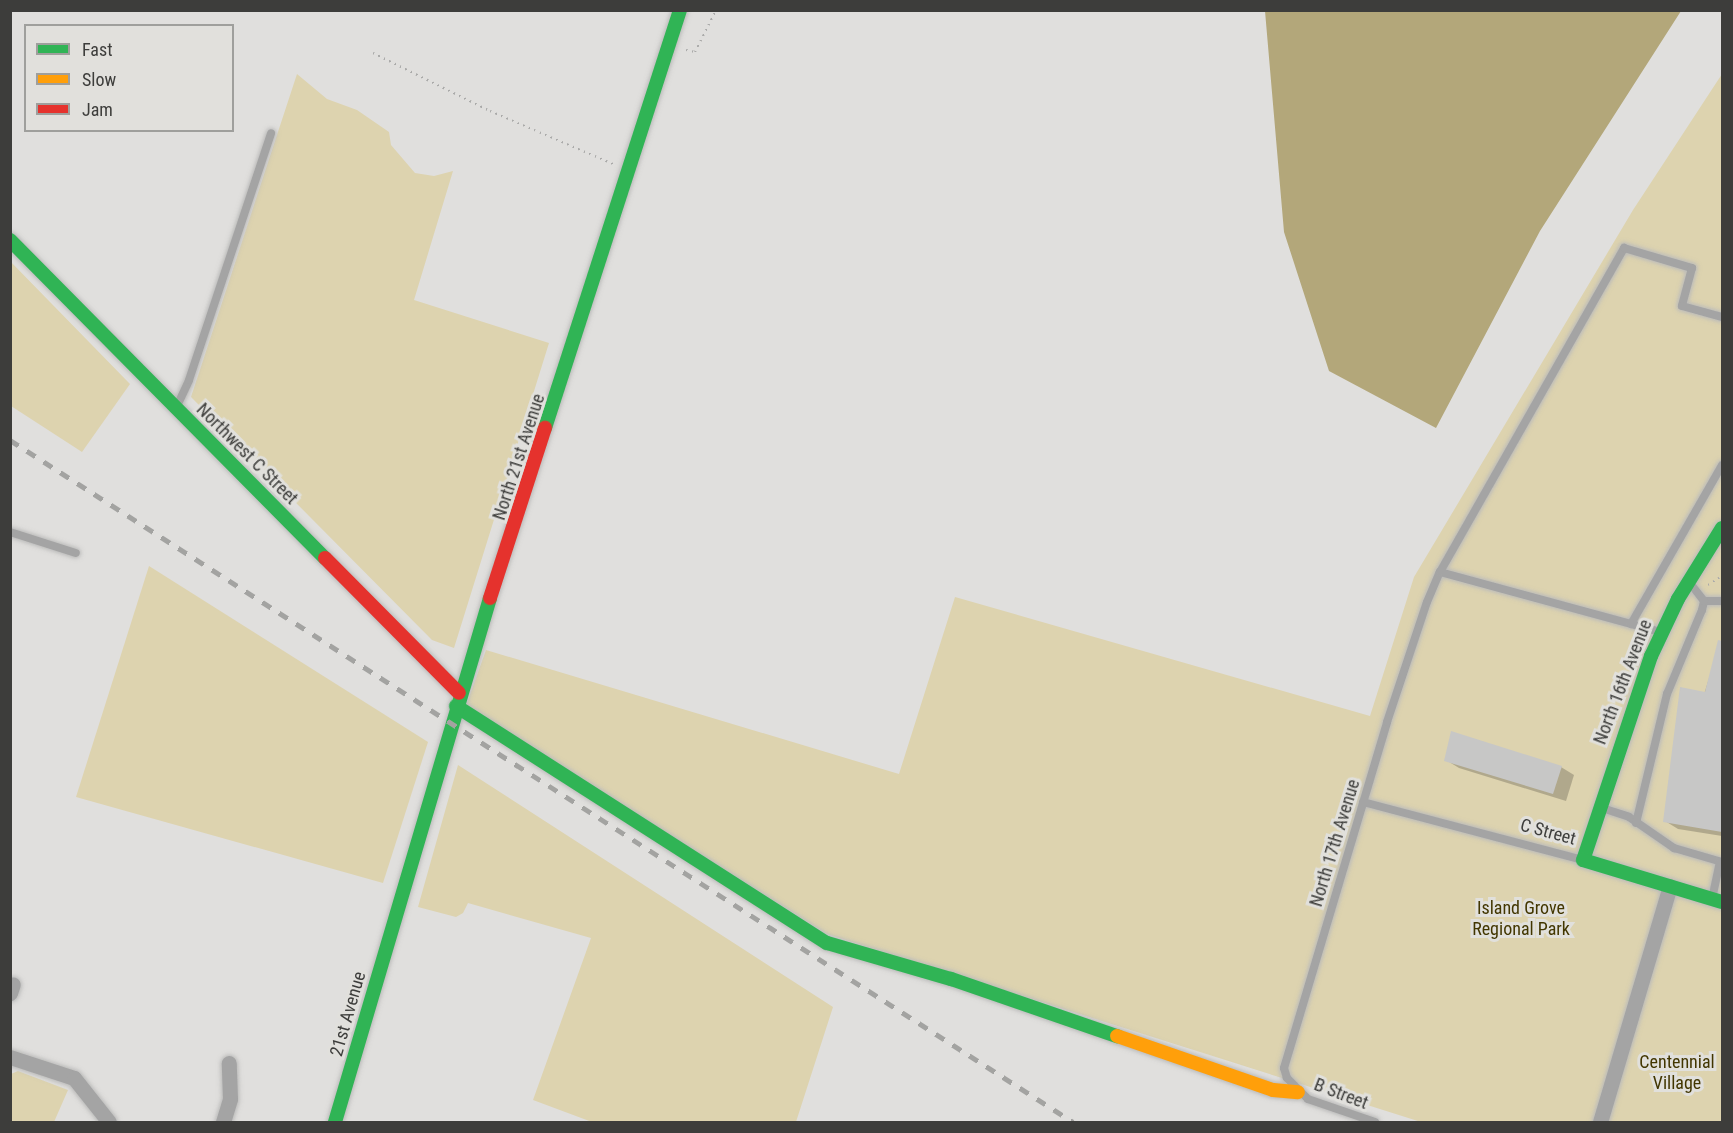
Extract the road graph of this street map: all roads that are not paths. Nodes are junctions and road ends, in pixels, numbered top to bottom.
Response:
1 (680, 10) edge
2 (270, 133) dead end
3 (10, 240) edge
4 (1722, 317) edge
5 (176, 408) junction
6 (1722, 465) edge
7 (1722, 528) edge
8 (10, 532) edge
9 (76, 553) dead end
10 (1440, 572) junction
11 (1689, 582) junction
12 (1722, 601) edge
13 (1704, 602) junction
14 (1631, 624) junction
15 (1661, 632) junction
16 (458, 700) junction
17 (1364, 802) junction
18 (1598, 807) junction
19 (1636, 823) junction
20 (1583, 860) junction
21 (1721, 862) edge
22 (1670, 886) junction
23 (1717, 901) edge
24 (396, 915) joint
25 (10, 1057) edge
26 (229, 1062) dead end
27 (1298, 1092) junction
28 (109, 1122) edge
29 (223, 1122) edge
30 (335, 1122) edge
31 (1375, 1122) edge
32 (1600, 1122) edge

1 - 16 street, North 21st Avenue
2 - 5 lane
3 - 5 street, Northwest C Street
4 - 10 lane, North 17th Avenue
5 - 16 street, Northwest C Street
6 - 14 lane
7 - 11 street, North 16th Avenue
8 - 9 lane
10 - 14 lane
10 - 17 lane, North 17th Avenue
11 - 13 lane
11 - 15 street, North 16th Avenue
12 - 13 lane
13 - 19 lane
14 - 15 lane
15 - 18 street, North 16th Avenue
16 - 24 street, North 21st Avenue
16 - 27 street, Northwest C Street
17 - 20 lane, C Street
17 - 27 lane, North 17th Avenue
18 - 19 lane
18 - 20 street, North 16th Avenue
19 - 21 lane
20 - 22 street, C Street
21 - 23 lane
22 - 23 street, C Street
22 - 32 street
24 - 30 street, 21st Avenue
25 - 28 street
26 - 29 street
27 - 31 lane, B Street

